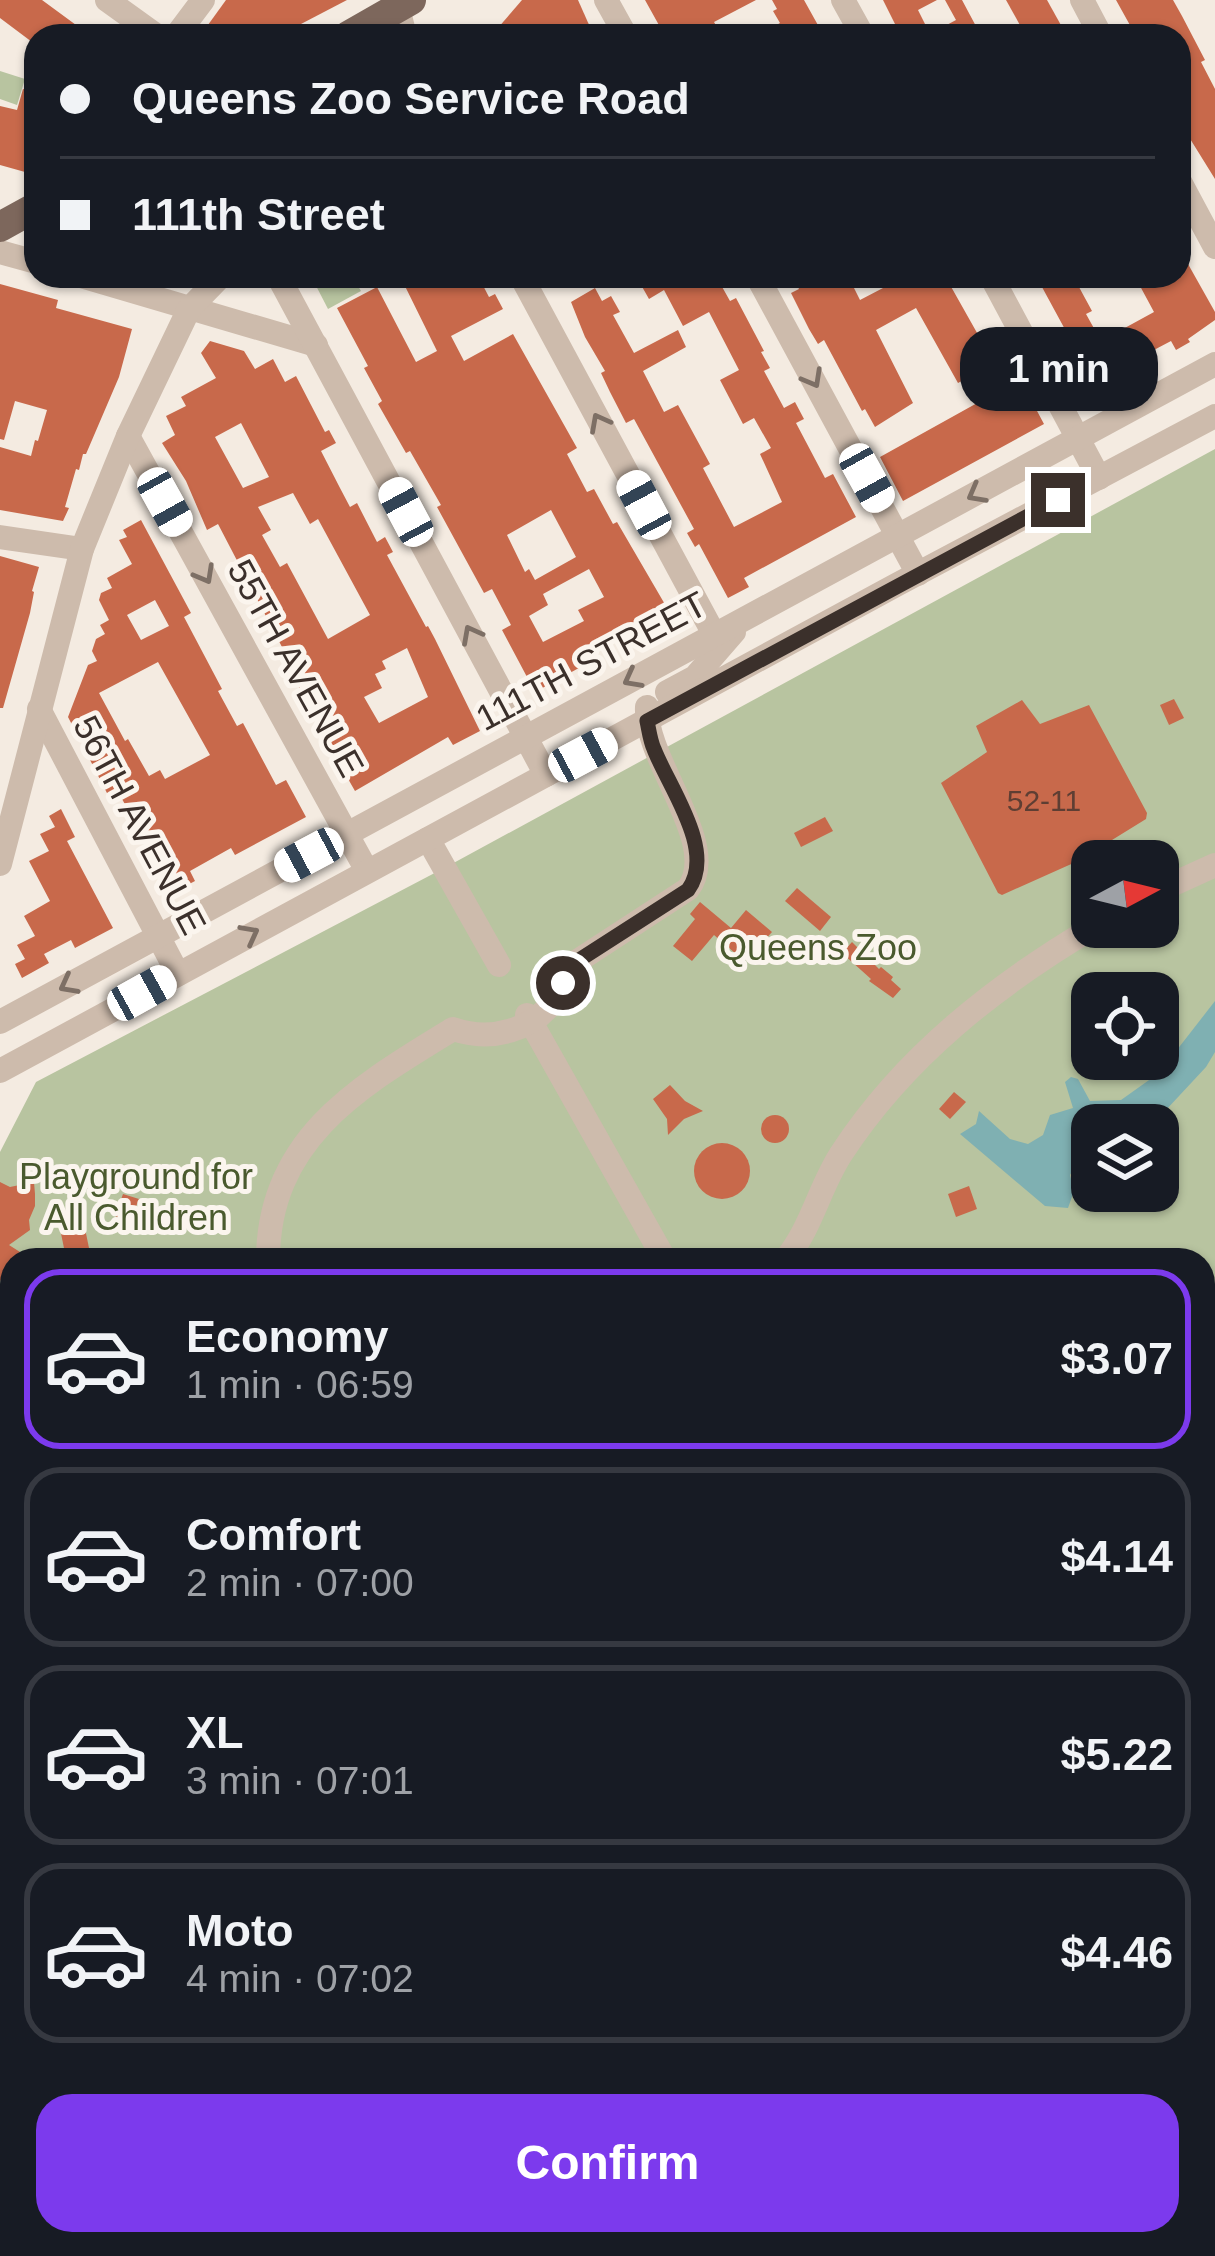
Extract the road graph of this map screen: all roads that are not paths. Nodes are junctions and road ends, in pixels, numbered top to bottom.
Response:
1 (107, 0) edge
2 (403, 11) edge
3 (140, 24) edge
4 (374, 24) edge
5 (1191, 202) edge
6 (1215, 247) edge
7 (120, 288) edge
8 (209, 288) edge
9 (285, 288) edge
10 (526, 288) edge
11 (764, 288) edge
12 (998, 288) edge
13 (189, 309) junction
14 (316, 345) junction
15 (1215, 364) edge
16 (1215, 416) edge
17 (128, 436) junction
18 (1078, 437) junction
19 (1099, 478) junction
20 (0, 536) edge
21 (898, 536) junction
22 (82, 549) junction
23 (918, 574) junction
24 (745, 619) junction
25 (715, 636) junction
26 (660, 708) junction
27 (39, 709) junction
28 (526, 737) junction
29 (546, 775) junction
30 (346, 834) junction
31 (428, 839) junction
32 (0, 864) edge
33 (1215, 865) edge
34 (367, 872) junction
35 (1179, 881) edge
36 (159, 936) junction
37 (1071, 941) edge
38 (499, 965) dead end
39 (178, 974) junction
40 (529, 1018) junction
41 (0, 1022) edge
42 (0, 1071) edge
43 (268, 1248) edge
44 (658, 1248) edge
45 (796, 1248) edge

1 - 3 street
2 - 4 main road
5 - 6 street
7 - 13 street
8 - 13 street
9 - 14 street
25 -> 10 street
11 -> 21 street
12 - 18 street
13 - 14 street
13 - 17 street
28 -> 14 street
15 - 18 street, 111TH STREET
16 - 19 street
17 - 22 street
17 -> 30 street, 55TH AVENUE
18 - 19 street
18 -> 21 street, 111TH STREET
19 - 23 street
20 - 22 street
21 - 23 street
21 - 24 street, 111TH STREET
22 - 27 street
23 - 26 street
24 - 25 street, 111TH STREET
24 - 26 street
25 -> 28 street, 111TH STREET
26 - 29 street
26 - 40 street
27 - 32 street
27 - 36 street, 56TH AVENUE
28 - 29 street
28 - 30 street, 111TH STREET
29 - 31 street
30 - 34 street, 55TH AVENUE
30 - 36 street, 111TH STREET
31 - 34 street
31 - 38 street
33 - 35 street
39 -> 34 street
36 - 39 street, 56TH AVENUE
36 -> 41 street, 111TH STREET
37 - 45 street
39 - 42 street
40 - 43 street
40 - 44 street

